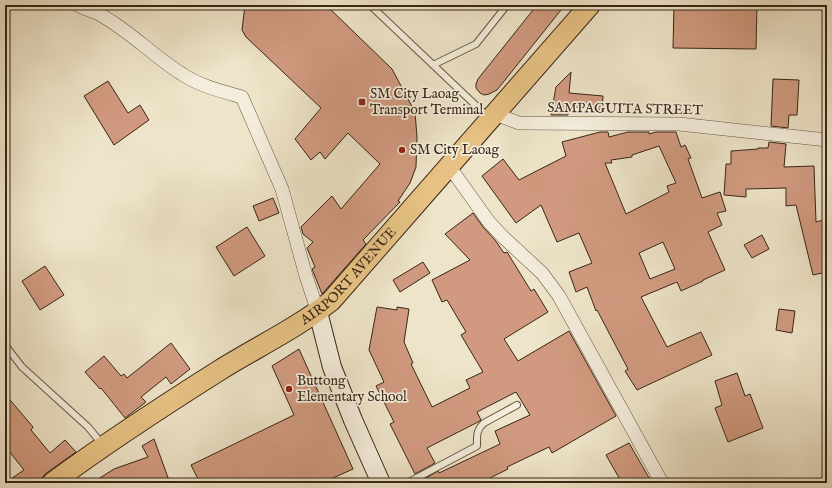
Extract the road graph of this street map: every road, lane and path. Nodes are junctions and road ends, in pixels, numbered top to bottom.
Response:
1 (77, 5) edge
2 (370, 5) edge
3 (507, 5) edge
4 (590, 5) edge
5 (433, 65) junction
6 (493, 117) junction
7 (827, 140) edge
8 (450, 166) junction
9 (318, 312) junction
10 (5, 345) edge
11 (517, 406) dead end
12 (103, 446) junction
13 (52, 483) edge
14 (380, 483) edge
15 (406, 483) edge
16 (662, 483) edge

1 - 9 street
2 - 5 lane
3 - 5 lane
4 - 6 main road, AIRPORT AVENUE
5 - 6 lane
6 - 7 street, SAMPAGUITA STREET
6 - 8 main road, AIRPORT AVENUE
8 - 9 main road, AIRPORT AVENUE
8 - 16 street
9 - 12 main road, AIRPORT AVENUE
9 - 14 street
10 - 12 lane
11 - 15 lane
12 - 13 main road, AIRPORT AVENUE

